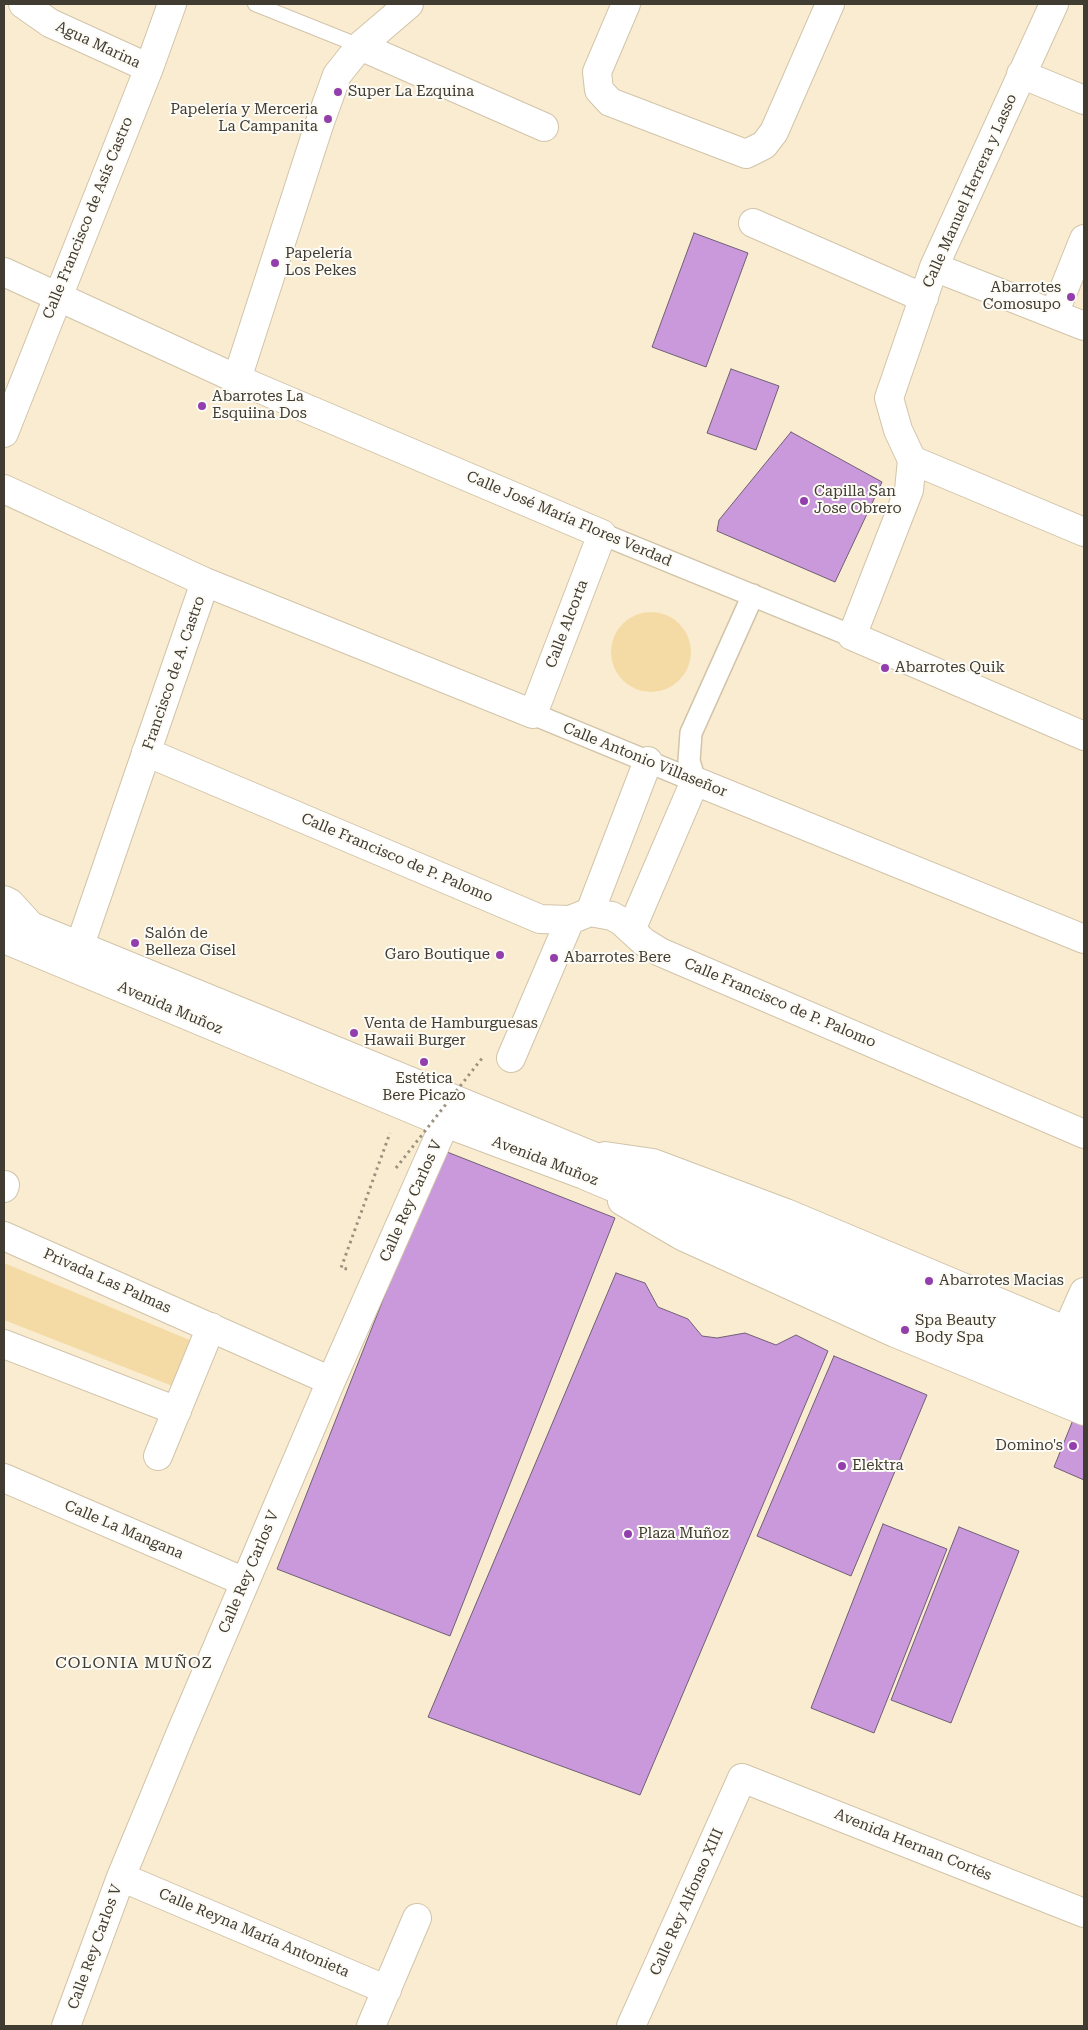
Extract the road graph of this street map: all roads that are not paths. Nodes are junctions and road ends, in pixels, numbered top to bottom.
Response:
1 (23, 4) edge
2 (172, 4) edge
3 (255, 4) edge
4 (409, 4) edge
5 (626, 4) edge
6 (830, 4) edge
7 (1054, 4) edge
8 (360, 46) junction
9 (149, 68) junction
10 (1022, 74) junction
11 (1084, 100) edge
12 (544, 128) dead end
13 (754, 223) dead end
14 (1084, 239) edge
15 (934, 267) junction
16 (4, 272) edge
17 (57, 295) junction
18 (924, 298) junction
19 (1054, 314) junction
20 (1084, 326) edge
21 (237, 379) junction
22 (4, 433) edge
23 (912, 460) junction
24 (4, 489) edge
25 (1084, 532) edge
26 (602, 534) junction
27 (205, 582) junction
28 (753, 595) junction
29 (852, 636) junction
30 (533, 714) junction
31 (1084, 736) edge
32 (146, 752) junction
33 (648, 761) junction
34 (695, 781) junction
35 (4, 900) edge
36 (4, 915) edge
37 (580, 916) junction
38 (630, 930) junction
39 (14, 939) edge
40 (1084, 939) edge
41 (80, 945) junction
42 (511, 1058) dead end
43 (445, 1123) junction
44 (1084, 1134) edge
45 (584, 1164) junction
46 (4, 1236) edge
47 (1084, 1292) edge
48 (211, 1326) junction
49 (1076, 1334) edge
50 (4, 1344) edge
51 (1084, 1358) edge
52 (331, 1381) junction
53 (1084, 1386) edge
54 (177, 1411) junction
55 (1084, 1411) edge
56 (158, 1456) dead end
57 (4, 1478) edge
58 (245, 1582) junction
59 (742, 1778) joint
60 (121, 1877) junction
61 (1084, 1913) edge
62 (417, 1918) dead end
63 (387, 1990) junction
64 (66, 2026) edge
65 (371, 2026) edge
66 (631, 2026) edge

1 - 9 street, Agua Marina
2 - 9 street, Calle Francisco de Asís Castro
3 - 8 lane
4 - 8 street
5 - 6 street
7 - 10 street, Calle Manuel Herrera y Lasso
8 - 12 street
8 - 21 street
9 - 17 street, Calle Francisco de Asís Castro
10 - 11 street
10 - 15 street, Calle Manuel Herrera y Lasso
13 - 18 street
14 - 19 street
15 - 18 street, Calle Manuel Herrera y Lasso
15 - 19 street
16 - 17 street, Calle José María Flores Verdad
17 - 21 street, Calle José María Flores Verdad
17 - 22 street, Calle Francisco de Asís Castro
18 - 23 street, Calle Manuel Herrera y Lasso
19 - 20 street
21 - 26 street, Calle José María Flores Verdad
23 - 25 street
23 - 29 street
24 - 27 street, Francisco de A. Castro
26 - 28 street, Calle José María Flores Verdad
26 - 30 street, Calle Alcorta
27 - 30 street, Calle Antonio Villaseñor
27 - 32 street, Francisco de A. Castro
28 - 29 street, Calle José María Flores Verdad
28 - 34 street
29 - 31 street, Calle José María Flores Verdad
30 - 33 street, Calle Antonio Villaseñor
32 - 37 street, Calle Francisco de P. Palomo
32 - 41 street, Francisco de A. Castro
33 - 34 street, Calle Antonio Villaseñor
33 - 37 street
34 - 38 street
34 - 40 street, Calle Antonio Villaseñor
35 - 39 street
36 - 39 street, Avenida Muñoz
37 - 38 street, Calle Francisco de P. Palomo
37 - 42 street
38 - 44 street, Calle Francisco de P. Palomo
39 - 41 street, Avenida Muñoz
39 - 43 street, Avenida Muñoz
41 - 45 street, Avenida Muñoz
43 - 45 street, Avenida Muñoz
43 - 52 street, Calle Rey Carlos V
45 - 49 street
45 - 51 street, Avenida Muñoz
45 - 53 street, Avenida Muñoz
45 - 55 street
46 - 48 street, Privada Las Palmas
47 - 49 street
48 - 52 street, Privada Las Palmas
48 - 54 street
50 - 54 street
52 - 58 street, Calle Rey Carlos V
54 - 56 street
57 - 58 street, Calle La Mangana
58 - 60 street, Calle Rey Carlos V
59 - 61 street, Avenida Hernan Cortés
59 - 66 street, Calle Rey Alfonso XIII
60 - 63 street, Calle Reyna María Antonieta
60 - 64 street, Calle Rey Carlos V
62 - 63 street
63 - 65 street

